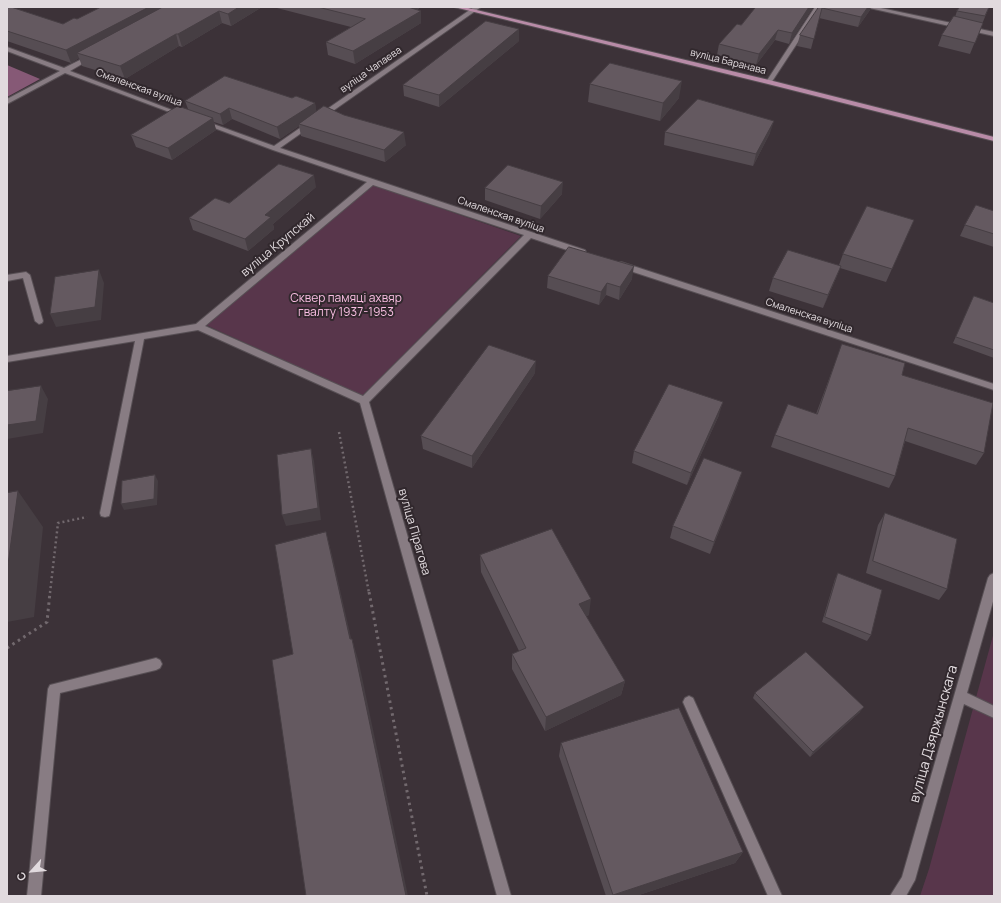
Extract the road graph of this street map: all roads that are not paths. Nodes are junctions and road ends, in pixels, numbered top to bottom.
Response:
1 (457, 7) edge
2 (818, 7) edge
3 (868, 7) edge
4 (475, 9) edge
5 (994, 34) edge
6 (7, 49) edge
7 (98, 52) edge
8 (64, 71) junction
9 (769, 82) junction
10 (7, 102) edge
11 (994, 140) edge
12 (275, 149) junction
13 (372, 182) junction
14 (529, 235) junction
15 (589, 254) edge
16 (612, 262) edge
17 (7, 278) edge
18 (40, 321) dead end
19 (198, 327) junction
20 (140, 336) junction
21 (7, 359) edge
22 (994, 387) edge
23 (364, 401) junction
24 (104, 513) road end
25 (994, 578) edge
26 (156, 664) dead end
27 (960, 696) junction
28 (690, 702) dead end
29 (994, 712) edge
30 (34, 896) edge
31 (504, 896) edge
32 (775, 896) edge
33 (897, 896) edge

1 - 4 main road, вуліца Баранава
2 - 9 street
3 - 5 street
4 - 9 main road, вуліца Баранава
4 - 12 street, вуліца Чапаева
6 - 8 street, Смаленская вуліца
7 - 8 street
8 - 10 street
8 - 12 street, Смаленская вуліца
9 - 11 main road, вуліца Баранава
12 - 13 street, Смаленская вуліца
13 - 14 street, Смаленская вуліца
13 - 19 street, вуліца Крупскай
14 - 15 street, Смаленская вуліца
14 - 23 street
16 - 22 street, Смаленская вуліца
17 - 18 street
19 - 20 street
19 - 23 street
20 - 21 street
20 - 24 street
23 - 31 street, вуліца Пірагова
25 - 27 street, вуліца Дзяржынскага
26 - 30 street
27 - 29 street
27 - 33 street, вуліца Дзяржынскага
28 - 32 street

